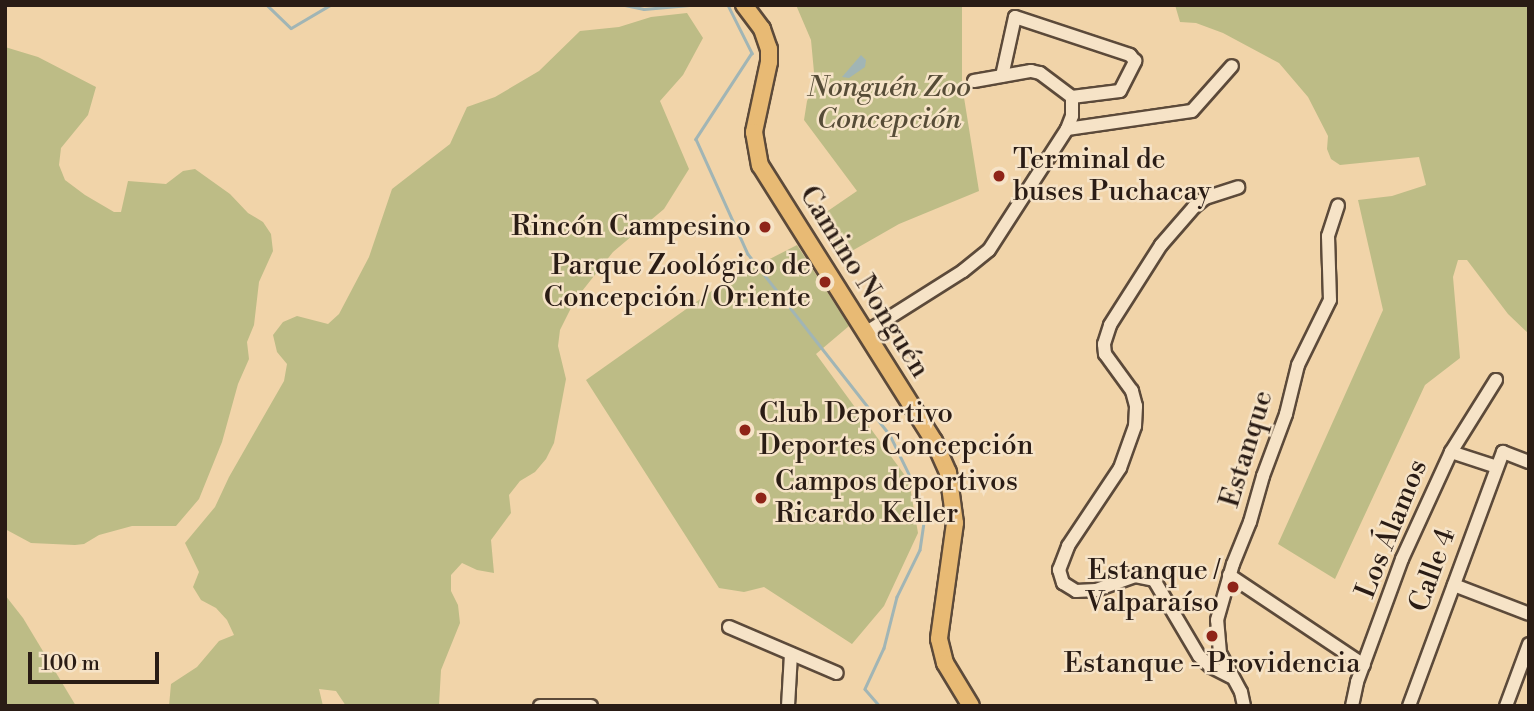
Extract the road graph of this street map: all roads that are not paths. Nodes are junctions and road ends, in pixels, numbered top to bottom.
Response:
1 (744, 5) edge
2 (1231, 66) dead end
3 (1002, 76) junction
4 (974, 81) dead end
5 (1072, 97) junction
6 (1067, 129) junction
7 (1238, 187) dead end
8 (1338, 206) dead end
9 (865, 333) junction
10 (1496, 380) dead end
11 (1451, 452) junction
12 (1529, 462) edge
13 (1497, 467) junction
14 (1229, 575) junction
15 (1454, 585) junction
16 (1529, 614) edge
17 (729, 626) dead end
18 (1529, 644) edge
19 (791, 654) junction
20 (1364, 666) junction
21 (837, 673) dead end
22 (1231, 677) junction
23 (540, 706) edge
24 (553, 706) edge
25 (591, 706) edge
26 (788, 706) edge
27 (971, 706) edge
28 (1244, 706) edge
29 (1352, 706) edge
30 (1409, 706) edge
31 (1506, 706) edge

1 - 9 main road, Camino Nonguén
2 - 6 street
3 - 4 street
3 - 5 street
3 - 5 street
5 - 6 street
6 - 9 street
7 - 22 street
8 - 14 street, Estanque
9 - 27 main road, Camino Nonguén
10 - 11 street, Los Álamos
11 - 13 street
11 - 20 street, Los Álamos
12 - 13 street, Calle 4
13 - 15 street, Calle 4
14 - 20 street
14 - 22 street, Estanque
15 - 16 street
15 - 30 street, Calle 4
17 - 19 street
18 - 31 street
19 - 21 street
19 - 26 street
20 - 29 street, Los Álamos
22 - 28 street, Estanque
23 - 24 street
24 - 25 street

